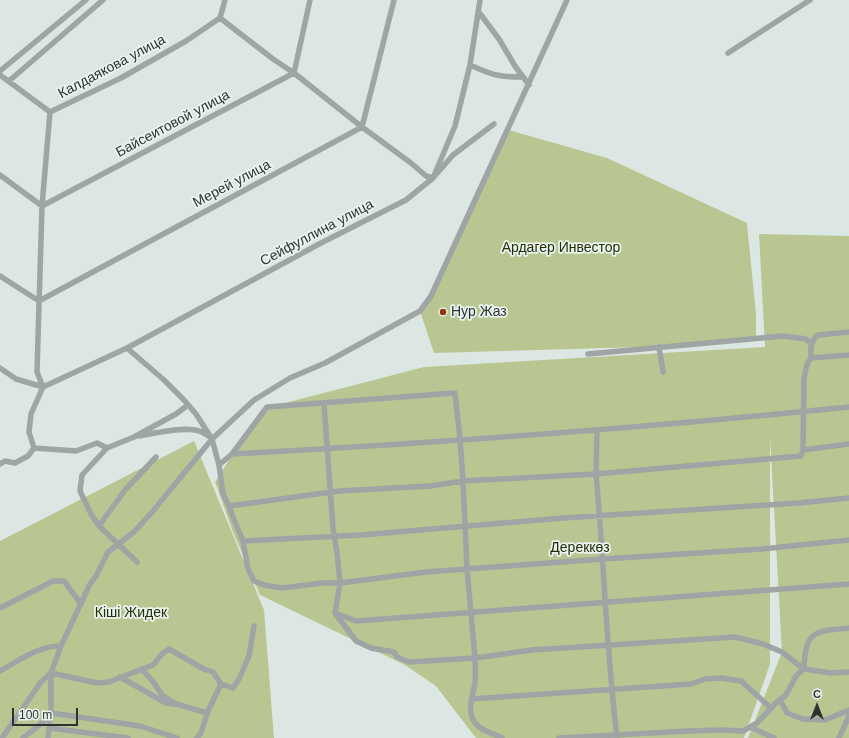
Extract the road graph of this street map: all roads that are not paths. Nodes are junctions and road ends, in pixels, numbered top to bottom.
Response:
1 (86, 0) edge
2 (103, 0) edge
3 (224, 0) edge
4 (310, 0) edge
5 (394, 0) edge
6 (480, 0) edge
7 (567, 0) edge
8 (810, 0) edge
9 (478, 11) junction
10 (220, 18) junction
11 (728, 53) dead end
12 (470, 65) junction
13 (0, 71) edge
14 (294, 73) junction
15 (0, 75) edge
16 (523, 77) junction
17 (9, 81) junction
18 (529, 85) junction
19 (50, 112) junction
20 (494, 124) dead end
21 (362, 127) junction
22 (0, 175) edge
23 (433, 178) junction
24 (42, 206) junction
25 (0, 276) edge
26 (39, 301) junction
27 (849, 332) edge
28 (811, 344) junction
29 (659, 347) junction
30 (127, 348) junction
31 (588, 354) dead end
32 (849, 355) edge
33 (811, 358) junction
34 (0, 368) edge
35 (663, 372) dead end
36 (42, 387) junction
37 (324, 404) junction
38 (188, 405) junction
39 (849, 407) edge
40 (804, 412) junction
41 (597, 430) junction
42 (134, 437) junction
43 (212, 439) junction
44 (460, 439) junction
45 (849, 444) edge
46 (34, 448) junction
47 (107, 448) junction
48 (328, 449) junction
49 (803, 450) junction
50 (232, 454) junction
51 (156, 457) dead end
52 (2, 461) edge
53 (218, 465) junction
54 (596, 474) junction
55 (463, 482) junction
56 (331, 492) junction
57 (849, 498) edge
58 (229, 506) junction
59 (600, 517) junction
60 (99, 526) junction
61 (465, 526) junction
62 (335, 536) junction
63 (849, 540) edge
64 (243, 541) junction
65 (119, 544) junction
66 (603, 559) junction
67 (137, 562) dead end
68 (467, 569) junction
69 (340, 583) junction
70 (849, 584) edge
71 (606, 602) junction
72 (81, 604) junction
73 (0, 608) edge
74 (472, 612) junction
75 (335, 613) junction
76 (254, 626) dead end
77 (849, 628) edge
78 (608, 645) junction
79 (61, 646) junction
80 (475, 658) junction
81 (142, 669) junction
82 (804, 669) junction
83 (0, 671) edge
84 (849, 672) edge
85 (51, 673) junction
86 (120, 677) junction
87 (221, 684) junction
88 (612, 690) junction
89 (471, 699) junction
90 (780, 700) junction
91 (176, 704) junction
92 (772, 708) junction
93 (849, 710) edge
94 (208, 711) junction
95 (51, 713) junction
96 (849, 716) edge
97 (750, 727) junction
98 (49, 728) junction
99 (7, 731) junction
100 (0, 734) edge
101 (617, 736) edge
102 (2, 738) edge
103 (24, 738) edge
104 (48, 738) edge
105 (128, 738) edge
106 (178, 738) edge
107 (197, 738) edge
108 (502, 738) edge
109 (559, 738) edge
110 (774, 738) edge
111 (839, 738) edge

1 - 13 street
2 - 17 street
3 - 10 street
4 - 14 street
5 - 21 street
6 - 9 street, Сейфуллина улица
7 - 18 street
8 - 11 street
9 - 12 street, Сейфуллина улица
9 - 16 street
10 - 14 street
10 - 19 street, Калдаякова улица
12 - 16 street
12 - 23 street, Сейфуллина улица
14 - 21 street
14 - 24 street, Байсеитовой улица
15 - 17 street, Калдаякова улица
16 - 18 street
17 - 19 street, Калдаякова улица
18 - 43 street
19 - 24 street
20 - 23 street
21 - 23 street
21 - 26 street, Мерей улица
22 - 24 street
23 - 30 street, Сейфуллина улица
24 - 26 street
25 - 26 street
26 - 36 street
27 - 28 street
28 - 29 street
28 - 33 street
29 - 31 street
29 - 35 street
30 - 36 street, Сейфуллина улица
30 - 38 street
32 - 33 street
33 - 40 street
34 - 36 street
36 - 46 street
37 - 44 street
37 - 48 street
37 - 50 street
38 - 42 street
38 - 43 street
39 - 40 street
40 - 41 street
40 - 49 street
41 - 44 street
41 - 54 street
42 - 43 street
42 - 47 street
43 - 53 street
43 - 65 street
44 - 48 street
44 - 55 street
45 - 49 street
46 - 47 street
46 - 52 street
47 - 60 street
48 - 50 street
48 - 56 street
49 - 54 street
50 - 53 street
51 - 60 street
53 - 58 street
54 - 55 street
54 - 59 street
55 - 56 street
55 - 61 street
56 - 58 street
56 - 62 street
57 - 59 street
58 - 64 street
59 - 61 street
59 - 66 street
60 - 65 street
61 - 62 street
61 - 68 street
62 - 64 street
62 - 69 street
63 - 66 street
64 - 69 street
65 - 67 street
65 - 72 street
66 - 68 street
66 - 71 street
68 - 69 street
68 - 74 street
69 - 75 street
70 - 71 street
71 - 74 street
71 - 78 street
72 - 73 street
72 - 79 street
74 - 75 street
74 - 80 street
75 - 80 street
76 - 87 street
77 - 82 street
78 - 80 street
78 - 82 street
78 - 88 street
79 - 83 street
79 - 85 street
80 - 89 street
81 - 86 street
81 - 87 street
81 - 91 street
82 - 84 street
82 - 90 street
85 - 86 street
85 - 95 street
85 - 99 street
86 - 91 street
87 - 94 street
88 - 89 street
88 - 92 street
88 - 101 street
89 - 108 street
90 - 92 street
90 - 93 street
91 - 94 street
92 - 97 street
94 - 107 street
95 - 98 street
95 - 103 street
95 - 106 street
96 - 111 street
97 - 101 street
97 - 110 street
98 - 104 street
98 - 105 street
99 - 100 street
99 - 102 street
101 - 109 street

